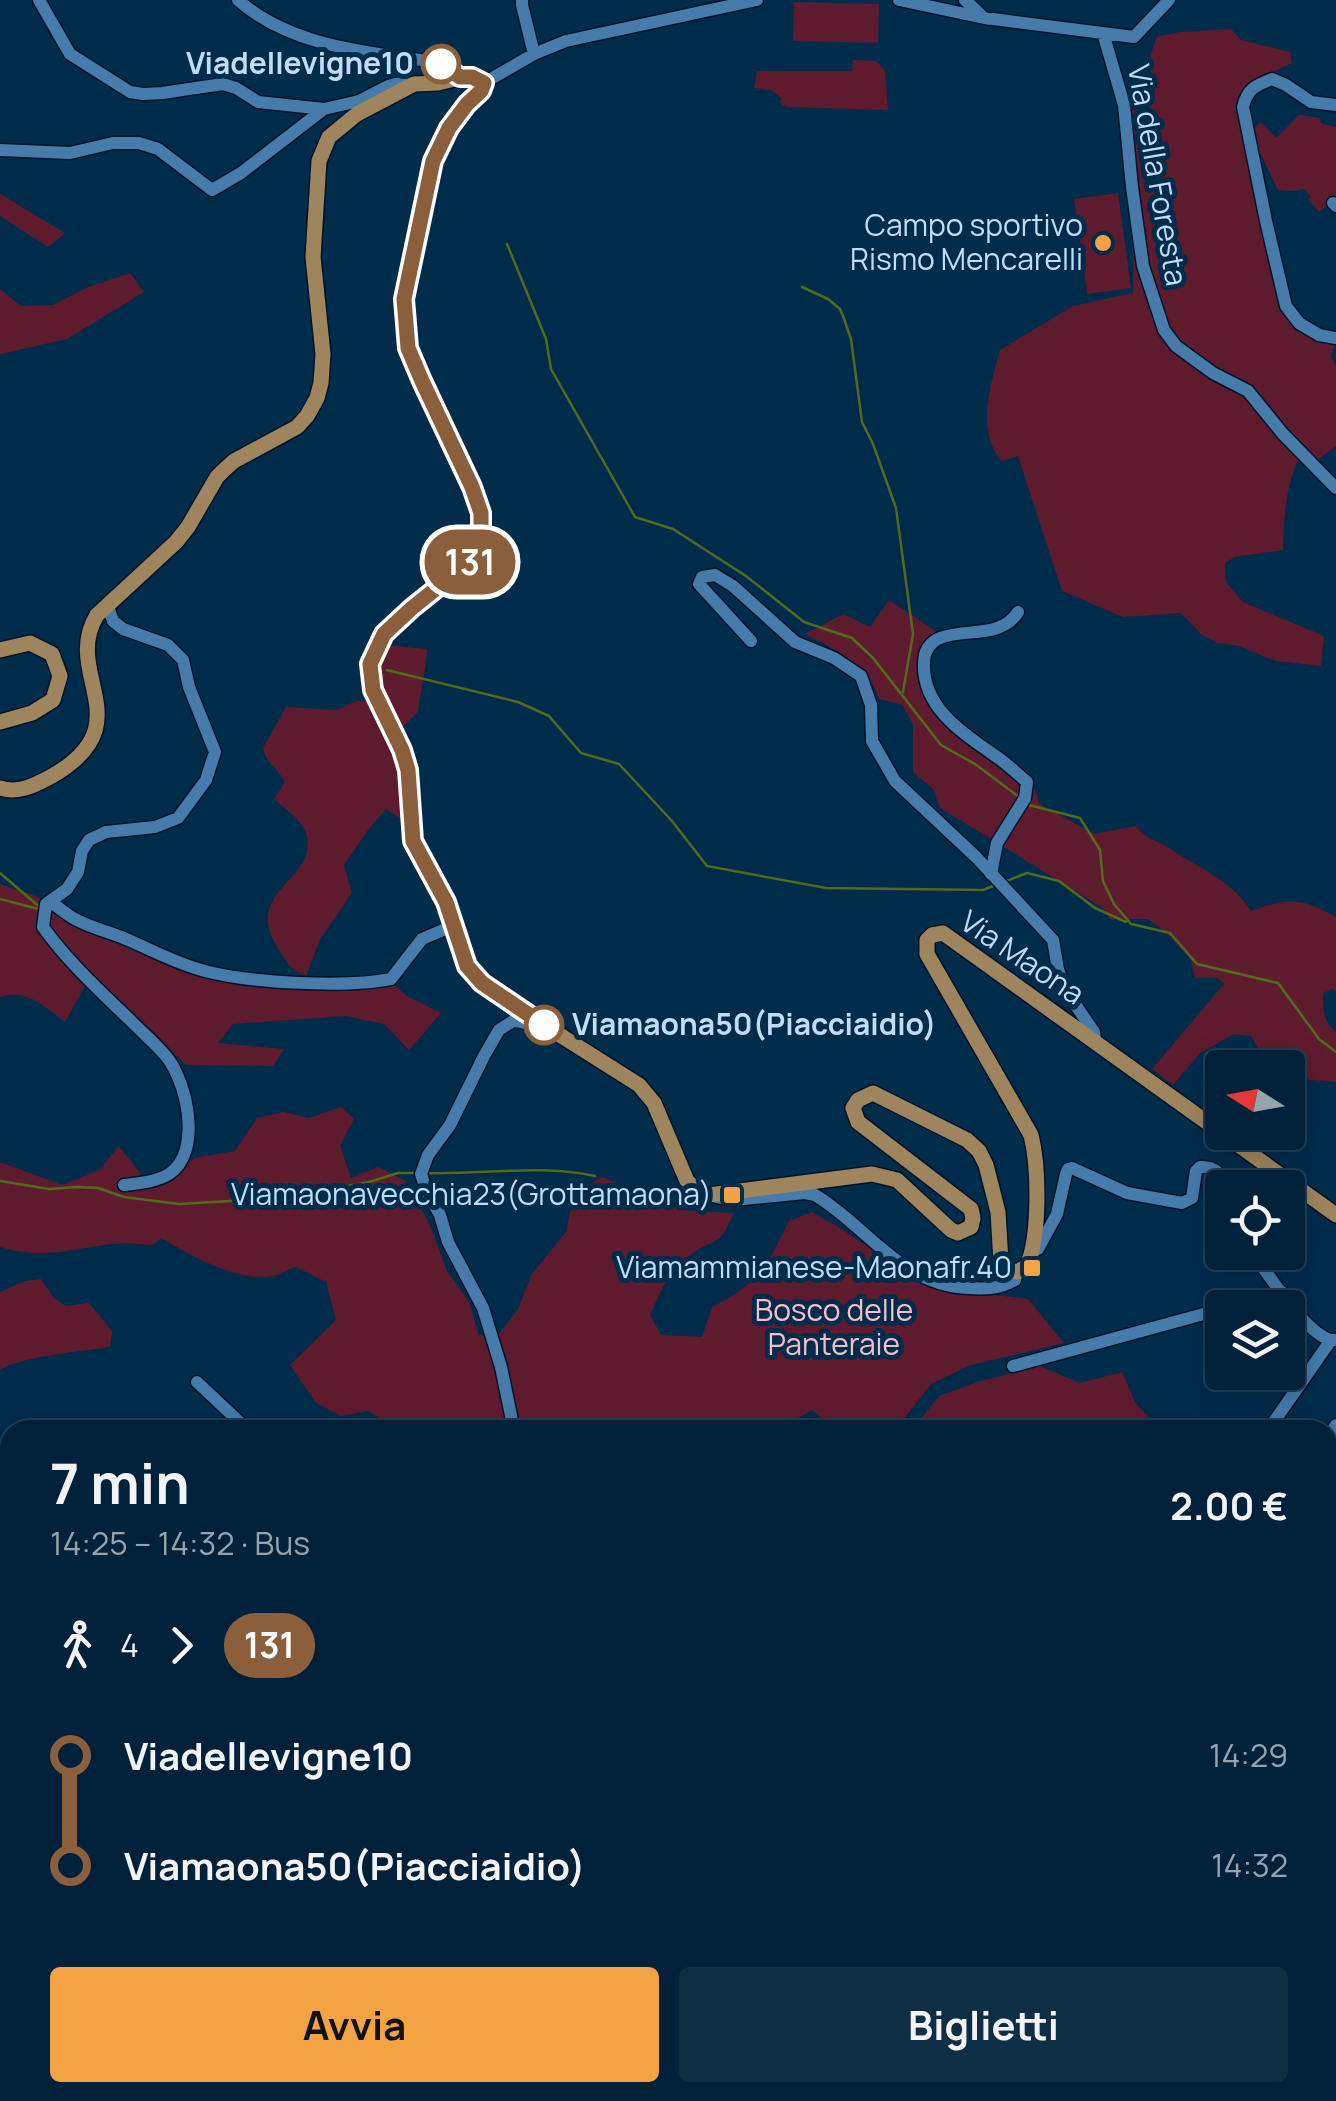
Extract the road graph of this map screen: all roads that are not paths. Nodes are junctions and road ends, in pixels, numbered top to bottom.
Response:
1 (39, 0) edge
2 (238, 0) edge
3 (522, 0) edge
4 (757, 0) edge
5 (900, 0) edge
6 (965, 0) edge
7 (1169, 0) edge
8 (989, 18) junction
9 (1103, 33) junction
10 (534, 54) junction
11 (460, 77) junction
12 (484, 83) junction
13 (414, 84) junction
14 (1336, 105) edge
15 (324, 109) junction
16 (0, 150) edge
17 (1336, 338) edge
18 (1336, 488) edge
19 (108, 604) junction
20 (1018, 612) dead end
21 (751, 642) dead end
22 (0, 650) edge
23 (0, 722) edge
24 (0, 788) edge
25 (992, 874) junction
26 (50, 901) junction
27 (455, 926) junction
28 (563, 1037) junction
29 (1095, 1040) junction
30 (1211, 1170) edge
31 (124, 1185) dead end
32 (710, 1195) junction
33 (1336, 1215) edge
34 (1033, 1251) junction
35 (1017, 1272) junction
36 (1205, 1314) edge
37 (1305, 1320) edge
38 (1333, 1340) edge
39 (1013, 1366) dead end
40 (198, 1382) dead end
41 (238, 1420) edge
42 (512, 1420) edge
43 (1275, 1420) edge

1 - 15 street
2 - 11 street
3 - 10 street
4 - 10 street
5 - 8 street
6 - 8 street
7 - 9 street
8 - 9 street
9 - 18 street, Via della Foresta
10 - 12 street
11 - 12 main road
11 - 13 main road
12 - 27 main road
13 - 15 street
13 - 19 main road
14 - 17 street
15 - 16 street
19 - 24 main road
19 - 26 street
20 - 25 street
21 - 25 street
22 - 23 main road
25 - 29 street
26 - 27 street
26 - 31 street
27 - 28 main road
28 - 32 main road
28 - 42 street
29 - 33 main road, Via Maona
29 - 34 main road, Via Maona
30 - 34 street
32 - 35 street
32 - 35 main road
34 - 35 main road
36 - 39 street
37 - 38 street
38 - 43 street
40 - 41 street

